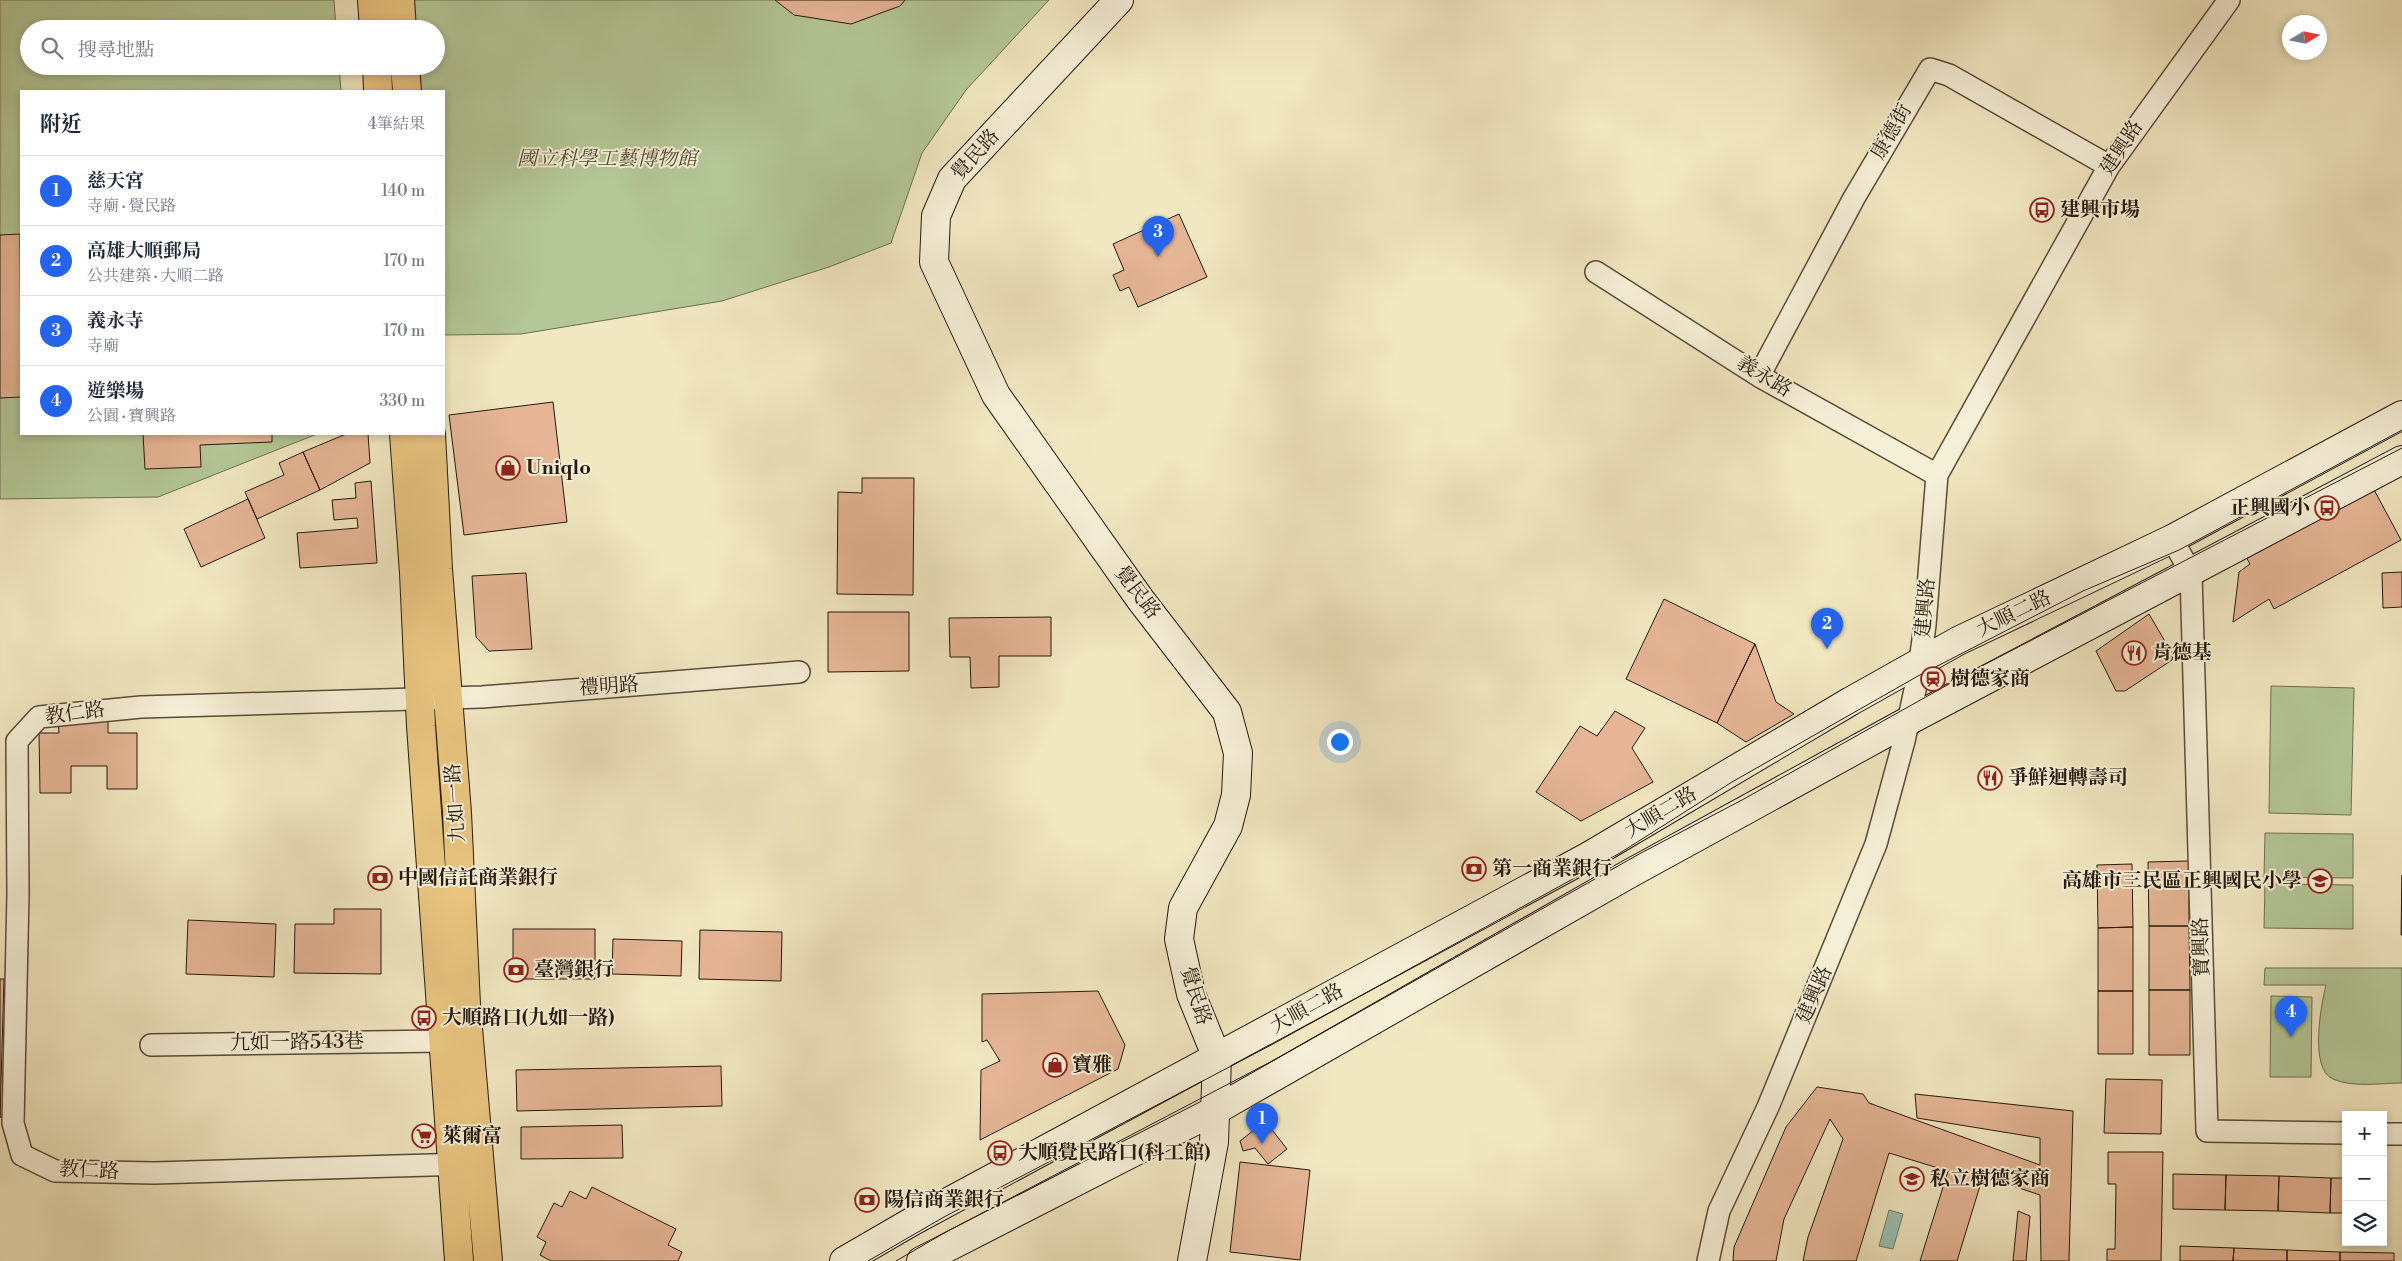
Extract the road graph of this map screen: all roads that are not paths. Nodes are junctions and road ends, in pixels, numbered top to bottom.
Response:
1 (372, 0) edge
2 (400, 0) edge
3 (1119, 0) edge
4 (2228, 0) edge
5 (373, 20) edge
6 (401, 20) edge
7 (377, 75) edge
8 (406, 75) edge
9 (378, 90) edge
10 (407, 90) edge
11 (2108, 166) junction
12 (1596, 272) dead end
13 (1759, 376) junction
14 (2402, 414) edge
15 (404, 435) edge
16 (431, 435) edge
17 (2402, 460) edge
18 (1937, 475) junction
19 (2172, 539) junction
20 (2192, 573) junction
21 (1920, 662) junction
22 (800, 672) dead end
23 (447, 698) junction
24 (419, 699) junction
25 (1908, 721) junction
26 (443, 1041) junction
27 (151, 1046) dead end
28 (1217, 1058) junction
29 (1216, 1110) junction
30 (2342, 1133) edge
31 (2387, 1134) edge
32 (2402, 1134) edge
33 (479, 1162) junction
34 (452, 1165) junction
35 (458, 1261) edge
36 (488, 1261) edge
37 (844, 1261) edge
38 (921, 1261) edge
39 (1192, 1261) edge
40 (1708, 1261) edge

1 - 5 main road
2 - 6 main road
3 - 28 street, 覺民路
4 - 11 street, 建興路
7 - 9 main road
8 - 10 main road
11 - 13 street, 康德街
11 - 18 street, 建興路
12 - 13 street, 義永路
13 - 18 street, 義永路
14 - 19 street, 大順二路
15 - 24 main road, 九如一路
16 - 23 main road, 九如一路
17 - 20 street, 大順二路
18 - 21 street, 建興路
19 - 20 street, 寶興路
19 - 21 street, 大順二路
20 - 25 street, 大順二路
20 - 30 street, 寶興路
21 - 25 street, 建興路
21 - 28 street, 大順二路
22 - 23 street, 禮明路
23 - 24 street, 禮明路
23 - 33 main road, 九如一路
24 - 26 main road, 九如一路
24 - 34 street, 教仁路
25 - 29 street, 大順二路
25 - 40 street, 建興路
26 - 27 street, 九如一路543巷
26 - 34 main road, 九如一路
28 - 29 street, 覺民路
28 - 37 street, 大順二路
29 - 38 street, 大順二路
29 - 39 street, 覺民路
31 - 32 street
33 - 34 street, 教仁路
33 - 36 main road, 九如一路
34 - 35 main road, 九如一路

